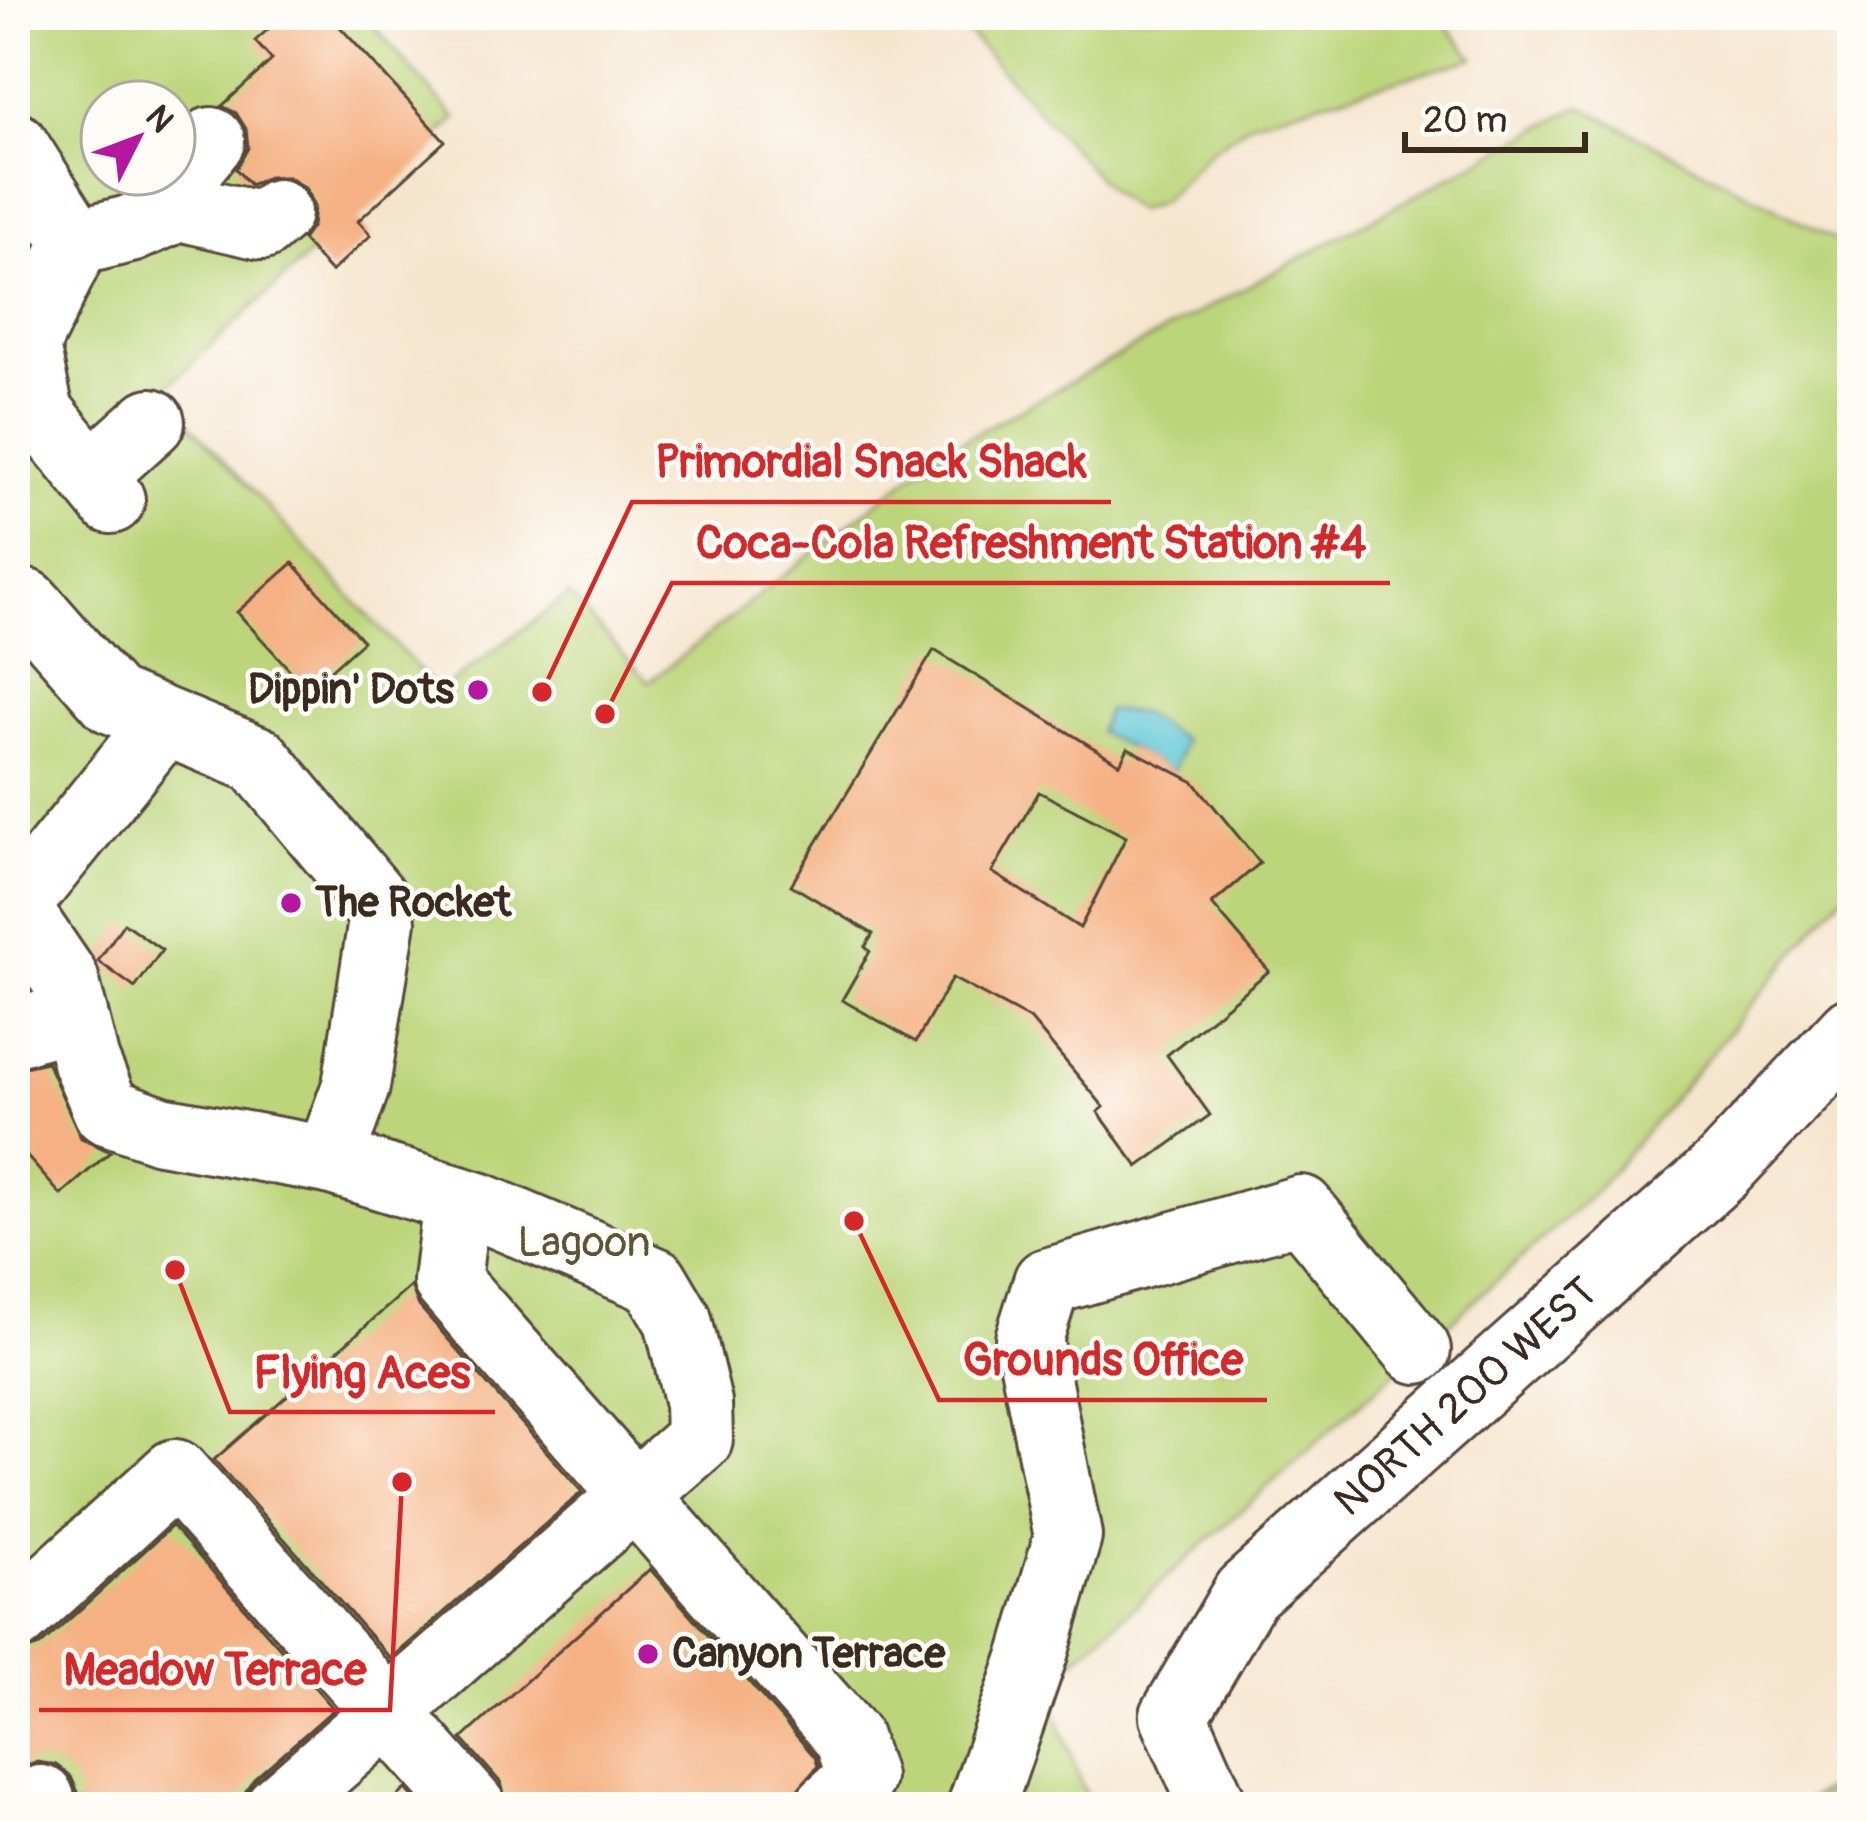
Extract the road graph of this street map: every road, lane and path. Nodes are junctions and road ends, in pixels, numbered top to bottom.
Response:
1 (211, 141) dead end
2 (15, 146) edge
3 (181, 207) junction
4 (277, 213) dead end
5 (76, 242) junction
6 (20, 357) edge
7 (151, 422) dead end
8 (24, 594) edge
9 (146, 696) junction
10 (15, 907) edge
11 (45, 1024) edge
12 (1852, 1030) edge
13 (356, 1086) junction
14 (301, 1165) junction
15 (430, 1192) junction
16 (1417, 1350) dead end
17 (635, 1495) junction
18 (15, 1618) edge
19 (387, 1712) junction
20 (1213, 1805) edge
21 (279, 1807) edge
22 (472, 1807) edge
23 (828, 1807) edge
24 (981, 1807) edge

1 - 3 street
2 - 5 street
3 - 4 street
3 - 5 street
5 - 6 street
6 - 7 street
8 - 9 street
9 - 10 street
9 - 13 street
10 - 11 street
11 - 14 street
12 - 20 street, NORTH 200 WEST
13 - 14 street
13 - 15 street
14 - 15 street
15 - 17 street
15 - 17 street
16 - 24 street
17 - 19 street
17 - 23 street
18 - 19 street
19 - 21 street
19 - 22 street

